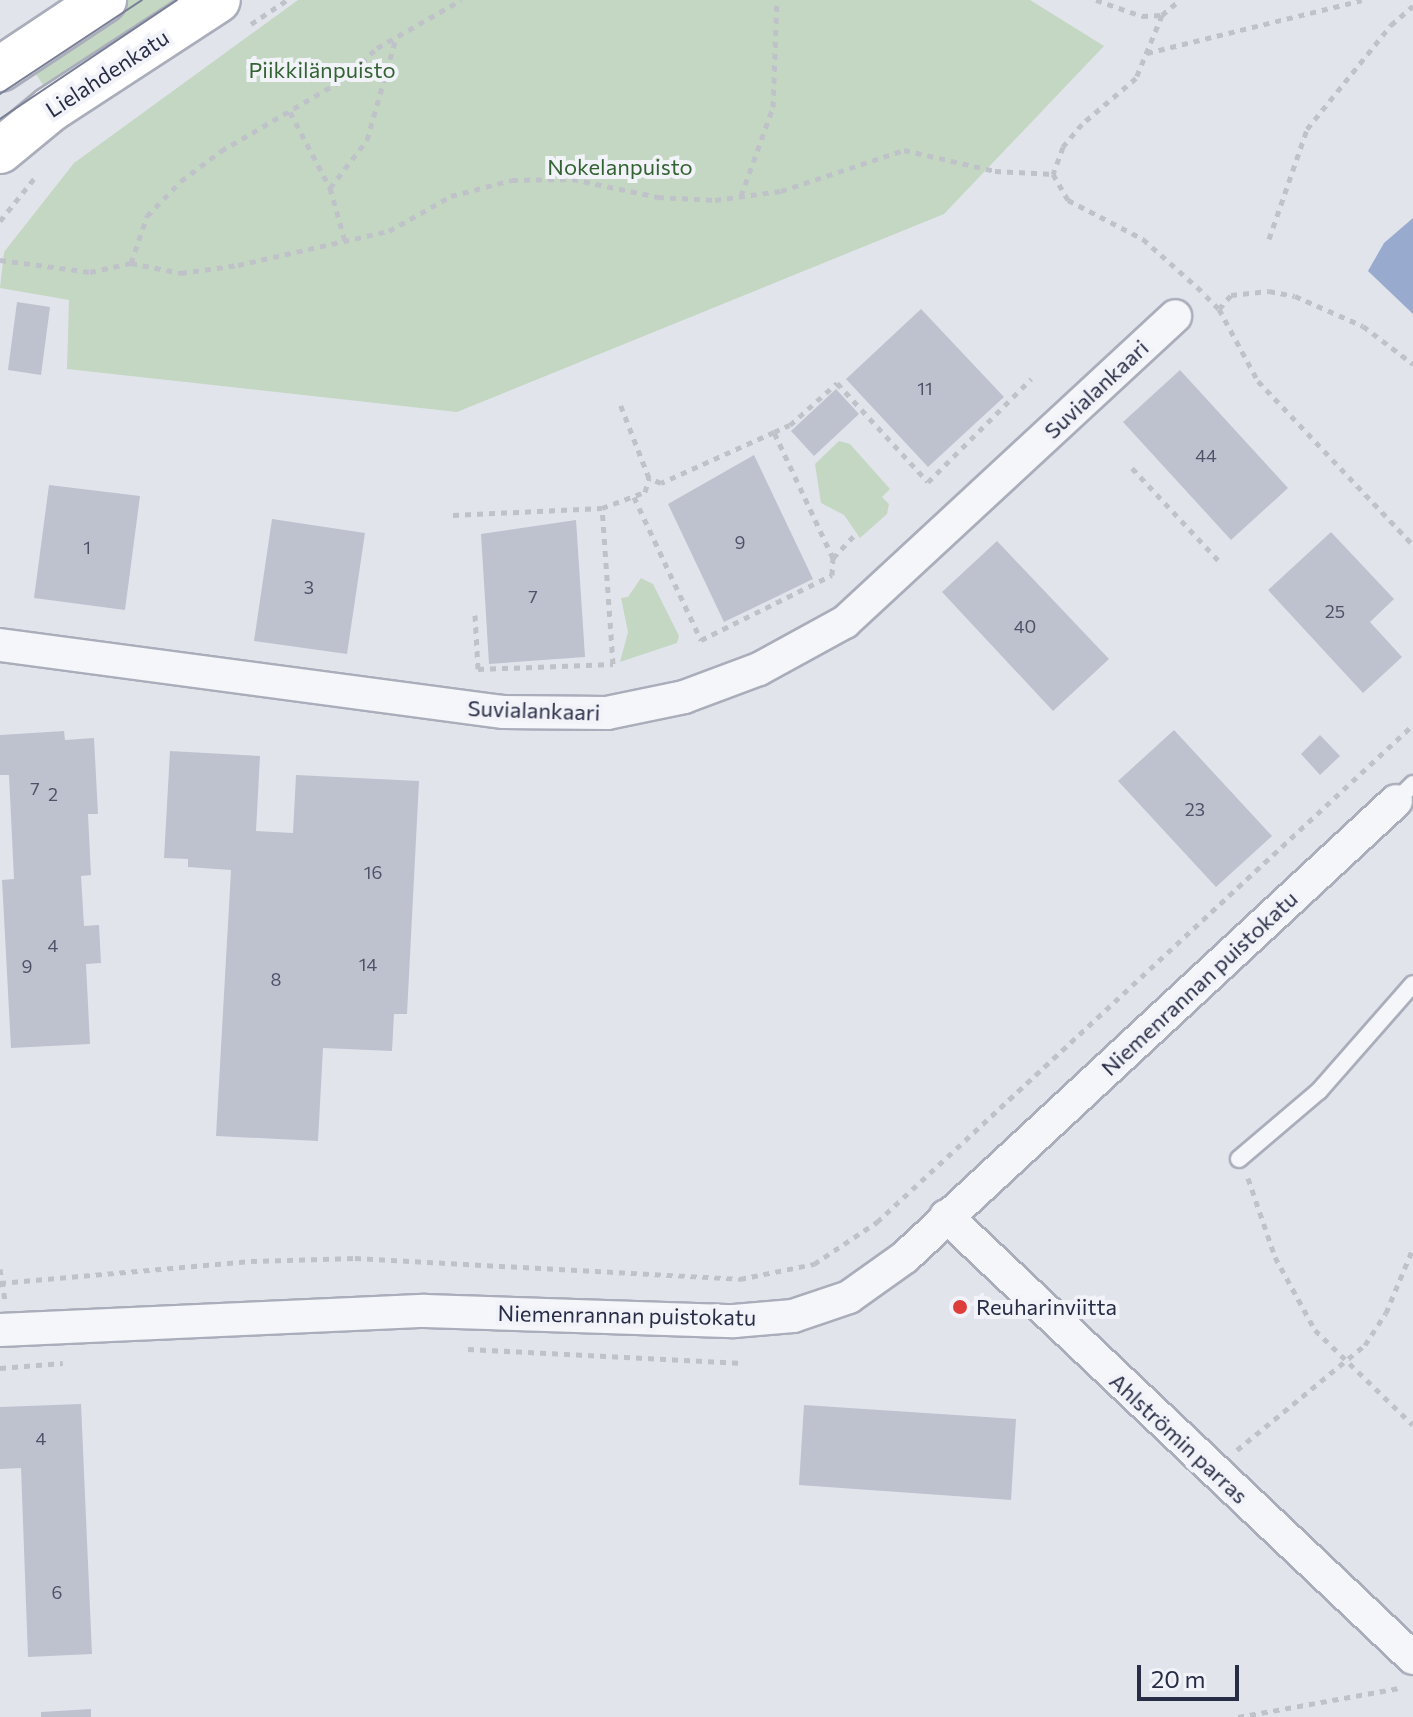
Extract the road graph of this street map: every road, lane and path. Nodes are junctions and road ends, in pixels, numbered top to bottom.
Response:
1 (104, 0) edge
2 (218, 0) edge
3 (461, 0) edge
4 (777, 0) edge
5 (1096, 0) edge
6 (1180, 0) edge
7 (1362, 0) edge
8 (1413, 6) edge
9 (1162, 15) junction
10 (397, 38) junction
11 (1147, 53) junction
12 (0, 69) edge
13 (290, 112) junction
14 (0, 151) edge
15 (1053, 174) junction
16 (330, 188) junction
17 (741, 196) junction
18 (1269, 239) dead end
19 (345, 241) junction
20 (0, 260) edge
21 (131, 263) junction
22 (1206, 295) junction
23 (1219, 309) junction
24 (1175, 316) joint
25 (1413, 364) edge
26 (1031, 379) dead end
27 (619, 401) dead end
28 (774, 432) junction
29 (1132, 468) dead end
30 (649, 478) junction
31 (634, 497) junction
32 (602, 508) junction
33 (453, 515) dead end
34 (856, 533) dead end
35 (1413, 545) edge
36 (833, 558) junction
37 (1219, 561) dead end
38 (475, 615) dead end
39 (0, 645) edge
40 (1413, 725) edge
41 (1404, 793) edge
42 (1413, 984) edge
43 (1239, 1159) joint
44 (946, 1216) junction
45 (1413, 1248) edge
46 (2, 1282) edge
47 (0, 1330) edge
48 (453, 1348) dead end
49 (67, 1363) dead end
50 (743, 1363) dead end
51 (1346, 1363) junction
52 (0, 1368) edge
53 (1413, 1425) edge
54 (1213, 1470) junction
55 (1413, 1658) edge
56 (1413, 1685) edge
57 (1238, 1717) edge

1 - 12 main road
2 - 14 main road, Lielahdenkatu
3 - 10 path
4 - 17 path
5 - 9 path
6 - 9 path
7 - 11 path
8 - 18 path
9 - 11 path
10 - 13 path
10 - 16 path
11 - 15 path
13 - 16 path
13 - 21 path
15 - 17 path
15 - 22 path
16 - 19 path
17 - 19 path
19 - 21 path
20 - 21 path
22 - 23 path
22 - 24 path
23 - 25 path
23 - 35 path
24 - 39 street, Suvialankaari
26 - 28 path
27 - 30 path
28 - 30 path
28 - 36 path
29 - 37 path
30 - 31 path
31 - 32 path
31 - 36 path
32 - 33 path
32 - 38 path
34 - 36 path
40 - 46 path
41 - 44 street, Niemenrannan puistokatu
42 - 43 lane
43 - 51 path
44 - 47 street, Niemenrannan puistokatu
44 - 54 street, Ahlströmin parras
45 - 51 path
48 - 50 path
49 - 52 path
51 - 53 path
51 - 54 path
54 - 55 street, Ahlströmin parras
56 - 57 path

